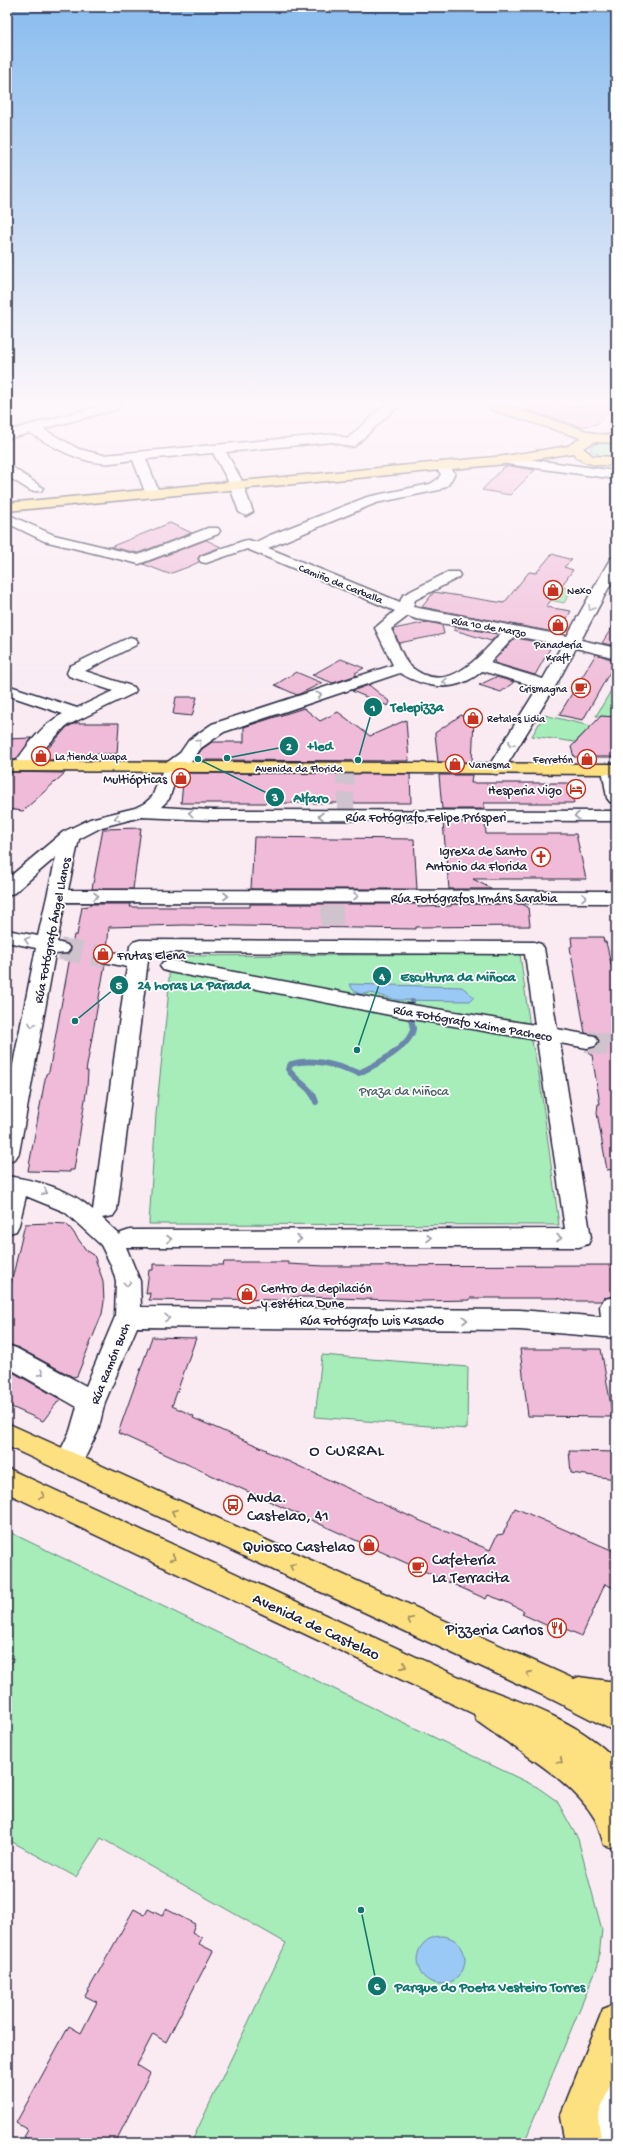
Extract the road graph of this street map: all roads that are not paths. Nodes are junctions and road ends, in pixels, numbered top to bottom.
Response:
1 (244, 506) edge
2 (356, 506) edge
3 (246, 512) dead end
4 (7, 518) edge
5 (213, 531) dead end
6 (252, 546) junction
7 (206, 560) dead end
8 (616, 561) edge
9 (453, 575) dead end
10 (405, 611) junction
11 (507, 636) dead end
12 (130, 642) dead end
13 (572, 643) junction
14 (616, 653) edge
15 (479, 665) junction
16 (402, 667) junction
17 (548, 685) junction
18 (7, 690) edge
19 (76, 713) junction
20 (14, 766) edge
21 (170, 768) junction
22 (496, 769) junction
23 (614, 770) edge
24 (616, 798) edge
25 (141, 812) junction
26 (616, 816) edge
27 (70, 836) junction
28 (7, 889) edge
29 (57, 896) junction
30 (616, 897) edge
31 (7, 936) edge
32 (54, 947) junction
33 (106, 957) tunnel mouth
34 (137, 963) junction
35 (170, 966) dead end
36 (548, 1035) junction
37 (587, 1041) tunnel mouth
38 (7, 1153) edge
39 (12, 1185) edge
40 (105, 1210) dead end
41 (7, 1225) edge
42 (130, 1239) dead end
43 (128, 1317) junction
44 (614, 1321) edge
45 (7, 1355) edge
46 (92, 1402) junction
47 (7, 1434) edge
48 (68, 1462) junction
49 (7, 1480) edge
50 (564, 1690) junction
51 (616, 1697) edge
52 (471, 1698) junction
53 (616, 1717) edge
54 (616, 1784) edge
55 (616, 1833) edge
56 (616, 2022) edge
57 (616, 2077) edge
58 (581, 2142) edge

1 - 3 street
2 - 6 street
4 - 5 street
6 - 7 street
6 - 10 street, Camiño da Carballa
8 -> 13 street
9 - 10 street, Camiño da Carballa
10 - 13 street, Rúa 10 de Marzo
10 - 16 street, Camiño da Carballa
11 - 15 street
12 - 19 street
13 - 14 street, Rúa 10 de Marzo
13 - 17 street
15 -> 16 street
15 - 17 street
21 -> 16 street
17 -> 22 street
18 - 19 street
19 - 20 street
20 - 21 main road, Avenida da Florida
21 - 22 main road, Avenida da Florida
21 - 25 street
22 - 23 main road, Avenida da Florida
23 - 24 street
26 -> 25 street, Rúa Fotógrafo Felipe Prósperi
25 -> 27 street
27 - 28 street
27 - 29 street, Rúa Fotógrafo Ángel Llanos
29 -> 30 street, Rúa Fotógrafos Irmáns Sarabia
29 - 32 street, Rúa Fotógrafo Ángel Llanos
32 -> 31 street
32 -> 38 street, Rúa Fotógrafo Ángel Llanos
33 - 34 street
34 - 36 street
34 - 40 street
35 - 36 street, Rúa Fotógrafo Xaime Pacheco
36 - 37 street, Rúa Fotógrafo Xaime Pacheco
42 -> 36 street
39 - 41 street
39 -> 43 street, Rúa Ramón Buch
43 -> 44 street, Rúa Fotógrafo Luis Kasado
43 - 46 street, Rúa Ramón Buch
45 -> 46 street
46 - 48 street, Rúa Ramón Buch
47 - 48 main road
50 -> 48 main road
49 -> 52 main road, Avenida de Castelao
50 - 51 main road
50 - 53 main road
52 - 54 main road, Avenida de Castelao
52 -> 55 main road
56 - 58 main road
57 - 58 street

